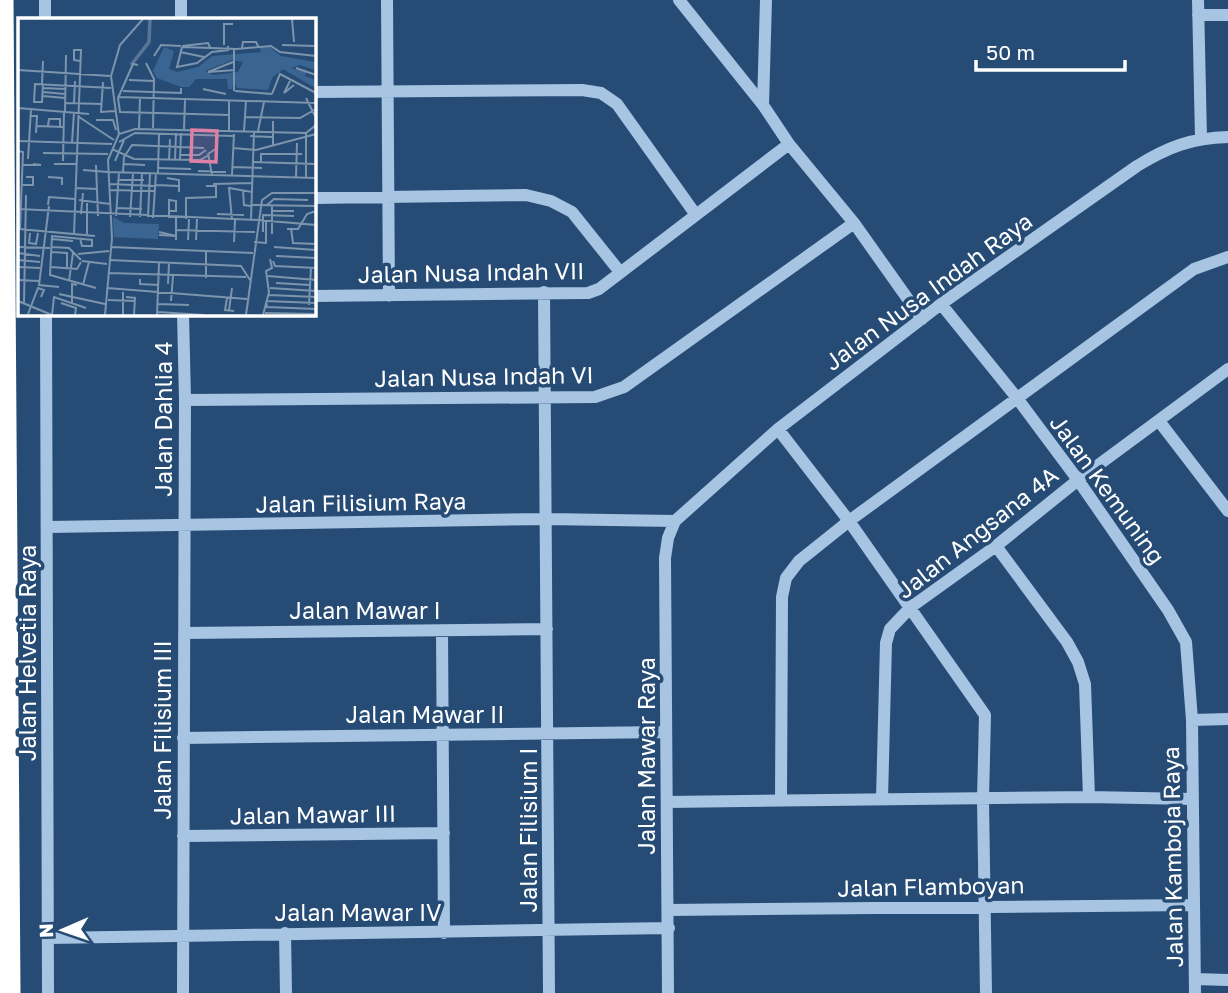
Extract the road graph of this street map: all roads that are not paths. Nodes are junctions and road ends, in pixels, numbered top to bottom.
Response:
1 (3, 0) edge
2 (45, 0) edge
3 (181, 0) edge
4 (387, 0) edge
5 (679, 0) edge
6 (766, 0) edge
7 (1198, 0) edge
8 (1198, 15) junction
9 (1228, 15) edge
10 (45, 18) edge
11 (181, 18) edge
12 (388, 91) junction
13 (315, 92) edge
14 (763, 104) junction
15 (1228, 137) edge
16 (1201, 138) junction
17 (789, 144) junction
18 (315, 198) edge
19 (390, 198) junction
20 (696, 215) junction
21 (854, 223) junction
22 (1228, 257) edge
23 (620, 272) junction
24 (544, 292) junction
25 (315, 296) edge
26 (389, 296) junction
27 (941, 304) junction
28 (46, 315) edge
29 (183, 315) edge
30 (922, 319) junction
31 (1228, 369) edge
32 (544, 397) junction
33 (1017, 398) junction
34 (186, 400) junction
35 (1159, 421) junction
36 (778, 429) junction
37 (1078, 480) junction
38 (1226, 502) edge
39 (546, 519) junction
40 (675, 521) junction
41 (849, 521) junction
42 (184, 526) junction
43 (48, 527) junction
44 (996, 546) junction
45 (911, 607) junction
46 (547, 629) junction
47 (442, 631) junction
48 (184, 633) junction
49 (4, 716) edge
50 (1228, 719) edge
51 (1192, 720) junction
52 (666, 732) junction
53 (443, 733) junction
54 (549, 734) junction
55 (183, 738) junction
56 (1089, 797) junction
57 (882, 799) junction
58 (1192, 799) junction
59 (782, 800) junction
60 (983, 800) junction
61 (667, 802) junction
62 (444, 833) junction
63 (183, 836) junction
64 (1194, 905) junction
65 (984, 906) junction
66 (668, 910) junction
67 (668, 928) junction
68 (549, 931) junction
69 (285, 933) junction
70 (444, 933) junction
71 (183, 934) junction
72 (48, 938) junction
73 (1228, 980) edge
74 (1195, 986) edge
75 (10, 993) edge
76 (48, 993) edge
77 (183, 993) edge
78 (286, 993) edge
79 (549, 993) edge
80 (668, 993) edge
81 (986, 993) edge

1 - 49 highway
2 - 10 street
3 - 11 street
4 - 12 street
5 - 14 street
6 - 14 street
7 - 8 street
8 - 9 street
8 - 16 street
12 - 13 street
12 - 19 street
12 - 20 street
14 - 17 street
15 - 16 street, Jalan Nusa Indah Raya
16 - 27 street, Jalan Nusa Indah Raya
17 - 20 street, Jalan Nusa Indah VII
17 - 21 street
18 - 19 street
19 - 23 street
19 - 26 street
20 - 23 street, Jalan Nusa Indah VII
21 - 30 street
21 - 32 street, Jalan Nusa Indah VI
22 - 33 street
23 - 24 street, Jalan Nusa Indah VII
24 - 26 street, Jalan Nusa Indah VII
24 - 32 street, Jalan Filisium I
25 - 26 street, Jalan Nusa Indah VII
27 - 30 street, Jalan Nusa Indah Raya
27 - 33 street, Jalan Kemuning
28 - 43 street, Jalan Helvetia Raya
29 - 34 street, Jalan Dahlia 4
30 - 36 street, Jalan Nusa Indah Raya
31 - 35 street, Jalan Angsana 4A
32 - 34 street, Jalan Nusa Indah VI
32 - 39 street, Jalan Filisium I
33 - 37 street, Jalan Kemuning
33 - 41 street
34 - 42 street, Jalan Dahlia 4
35 - 37 street, Jalan Angsana 4A
35 - 38 street
36 - 40 street, Jalan Nusa Indah Raya
36 - 41 street
37 - 44 street, Jalan Angsana 4A
37 - 51 street, Jalan Kemuning
39 - 40 street, Jalan Filisium Raya
39 - 42 street, Jalan Filisium Raya
39 - 46 street, Jalan Filisium I
40 - 52 street, Jalan Mawar Raya
41 - 45 street
41 - 59 street
42 - 43 street, Jalan Filisium Raya
42 - 48 street, Jalan Filisium III
43 - 72 street, Jalan Helvetia Raya
44 - 45 street, Jalan Angsana 4A
44 - 56 street
45 - 57 street, Jalan Angsana 4A
45 - 60 street
46 - 47 street, Jalan Mawar I
46 - 54 street, Jalan Filisium I
47 - 48 street, Jalan Mawar I
47 - 53 street
48 - 55 street, Jalan Filisium III
49 - 75 highway
50 - 51 street
51 - 58 street, Jalan Kamboja Raya
52 - 54 street, Jalan Mawar II
52 - 61 street, Jalan Mawar Raya
53 - 54 street, Jalan Mawar II
53 - 55 street, Jalan Mawar II
53 - 62 street
54 - 68 street, Jalan Filisium I
55 - 63 street, Jalan Filisium III
56 - 58 street
56 - 60 street
57 - 59 street
57 - 60 street
58 - 64 street, Jalan Kamboja Raya
59 - 61 street
60 - 65 street
61 - 66 street, Jalan Mawar Raya
62 - 63 street, Jalan Mawar III
62 - 70 street
63 - 71 street, Jalan Filisium III
64 - 65 street, Jalan Flamboyan
64 - 74 street, Jalan Kamboja Raya
65 - 66 street, Jalan Flamboyan
65 - 81 street
66 - 67 street, Jalan Mawar Raya
67 - 68 street, Jalan Mawar IV
67 - 80 street, Jalan Mawar Raya
68 - 70 street, Jalan Mawar IV
68 - 79 street, Jalan Filisium I
69 - 70 street, Jalan Mawar IV
69 - 71 street, Jalan Mawar IV
69 - 78 street
71 - 72 street, Jalan Mawar IV
71 - 77 street, Jalan Filisium III
72 - 76 street, Jalan Helvetia Raya
73 - 74 street

